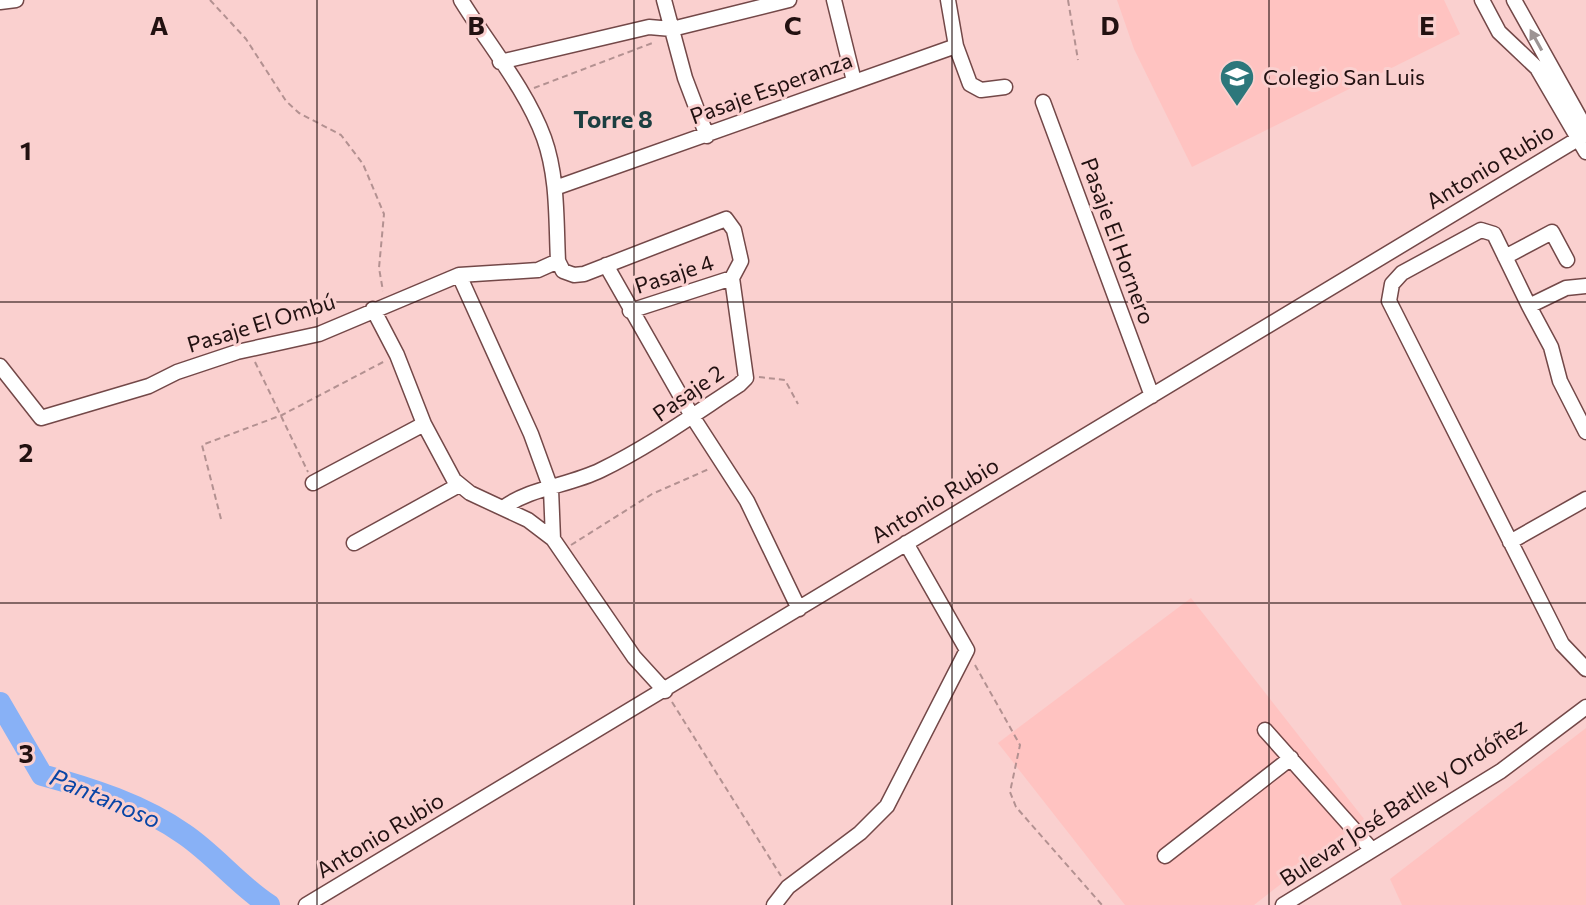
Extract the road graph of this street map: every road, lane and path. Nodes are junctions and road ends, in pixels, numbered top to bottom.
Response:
1 (16, 0) edge
2 (210, 0) edge
3 (461, 0) edge
4 (664, 0) edge
5 (789, 0) edge
6 (834, 0) edge
7 (948, 0) edge
8 (1068, 0) edge
9 (1482, 0) edge
10 (1514, 0) edge
11 (0, 2) edge
12 (672, 29) junction
13 (956, 46) junction
14 (1078, 60) dead end
15 (500, 62) junction
16 (854, 81) junction
17 (1005, 87) dead end
18 (520, 93) junction
19 (1043, 102) dead end
20 (707, 136) junction
21 (1584, 138) edge
22 (555, 188) junction
23 (1505, 257) junction
24 (1567, 260) dead end
25 (558, 261) junction
26 (606, 265) junction
27 (459, 275) junction
28 (732, 278) junction
29 (1586, 286) edge
30 (1529, 306) junction
31 (379, 307) junction
32 (630, 311) junction
33 (249, 350) junction
34 (397, 355) junction
35 (0, 366) edge
36 (746, 378) junction
37 (1152, 396) junction
38 (798, 404) dead end
39 (282, 415) junction
40 (692, 416) junction
41 (424, 424) junction
42 (1586, 432) edge
43 (723, 464) junction
44 (313, 483) joint
45 (459, 485) junction
46 (551, 489) junction
47 (1586, 499) edge
48 (503, 508) junction
49 (221, 519) dead end
50 (1510, 542) junction
51 (354, 543) dead end
52 (906, 543) junction
53 (556, 545) junction
54 (799, 609) junction
55 (967, 650) junction
56 (1586, 669) edge
57 (665, 691) junction
58 (1586, 707) edge
59 (1265, 730) dead end
60 (1291, 758) junction
61 (1372, 850) junction
62 (1165, 856) dead end
63 (788, 887) junction
64 (306, 905) edge
65 (774, 905) edge
66 (1102, 905) edge
67 (1283, 905) edge

1 - 11 street
2 - 31 path
3 - 15 street
4 - 12 street
5 - 12 street
6 - 16 street
7 - 13 street
8 - 14 path
9 - 21 street
21 -> 10 street
12 - 15 street
12 - 18 path
12 - 20 street
13 - 16 street, Pasaje Esperanza
13 - 17 street
15 - 18 street
16 - 20 street, Pasaje Esperanza
18 - 22 street
19 - 37 street, Pasaje El Hornero
20 - 22 street, Pasaje Esperanza
21 - 37 street, Antonio Rubio
22 - 25 street
23 - 24 street
23 - 30 street
23 - 50 street
25 - 26 street
25 - 27 street, Pasaje El Ombú
26 - 28 street, Pasaje 2
26 - 32 street
27 - 31 street, Pasaje El Ombú
27 - 46 street
28 - 32 street, Pasaje 4
28 - 36 street, Pasaje 2
29 - 30 street
30 - 42 street
31 - 33 street, Pasaje El Ombú
31 - 34 street
32 - 40 street
33 - 35 street, Pasaje El Ombú
33 - 39 path
34 - 39 path
34 - 41 street
36 - 38 path
36 - 40 street, Pasaje 2
37 - 52 street, Antonio Rubio
39 - 44 path
39 - 49 path
40 - 43 street
40 - 46 street, Pasaje 2
41 - 44 street
41 - 45 street
43 - 53 path
43 - 54 street
45 - 48 street
45 - 51 street
46 - 48 street, Pasaje 2
46 - 53 street
47 - 50 street
48 - 53 street
50 - 56 street
52 - 54 street, Antonio Rubio
52 - 55 street
53 - 57 street
54 - 57 street, Antonio Rubio
55 - 63 street
55 - 66 path
57 - 63 path
57 - 64 street, Antonio Rubio
58 - 61 street, Bulevar José Batlle y Ordóñez
59 - 60 street
60 - 61 street
60 - 62 street
61 - 67 street, Bulevar José Batlle y Ordóñez
63 - 65 street

